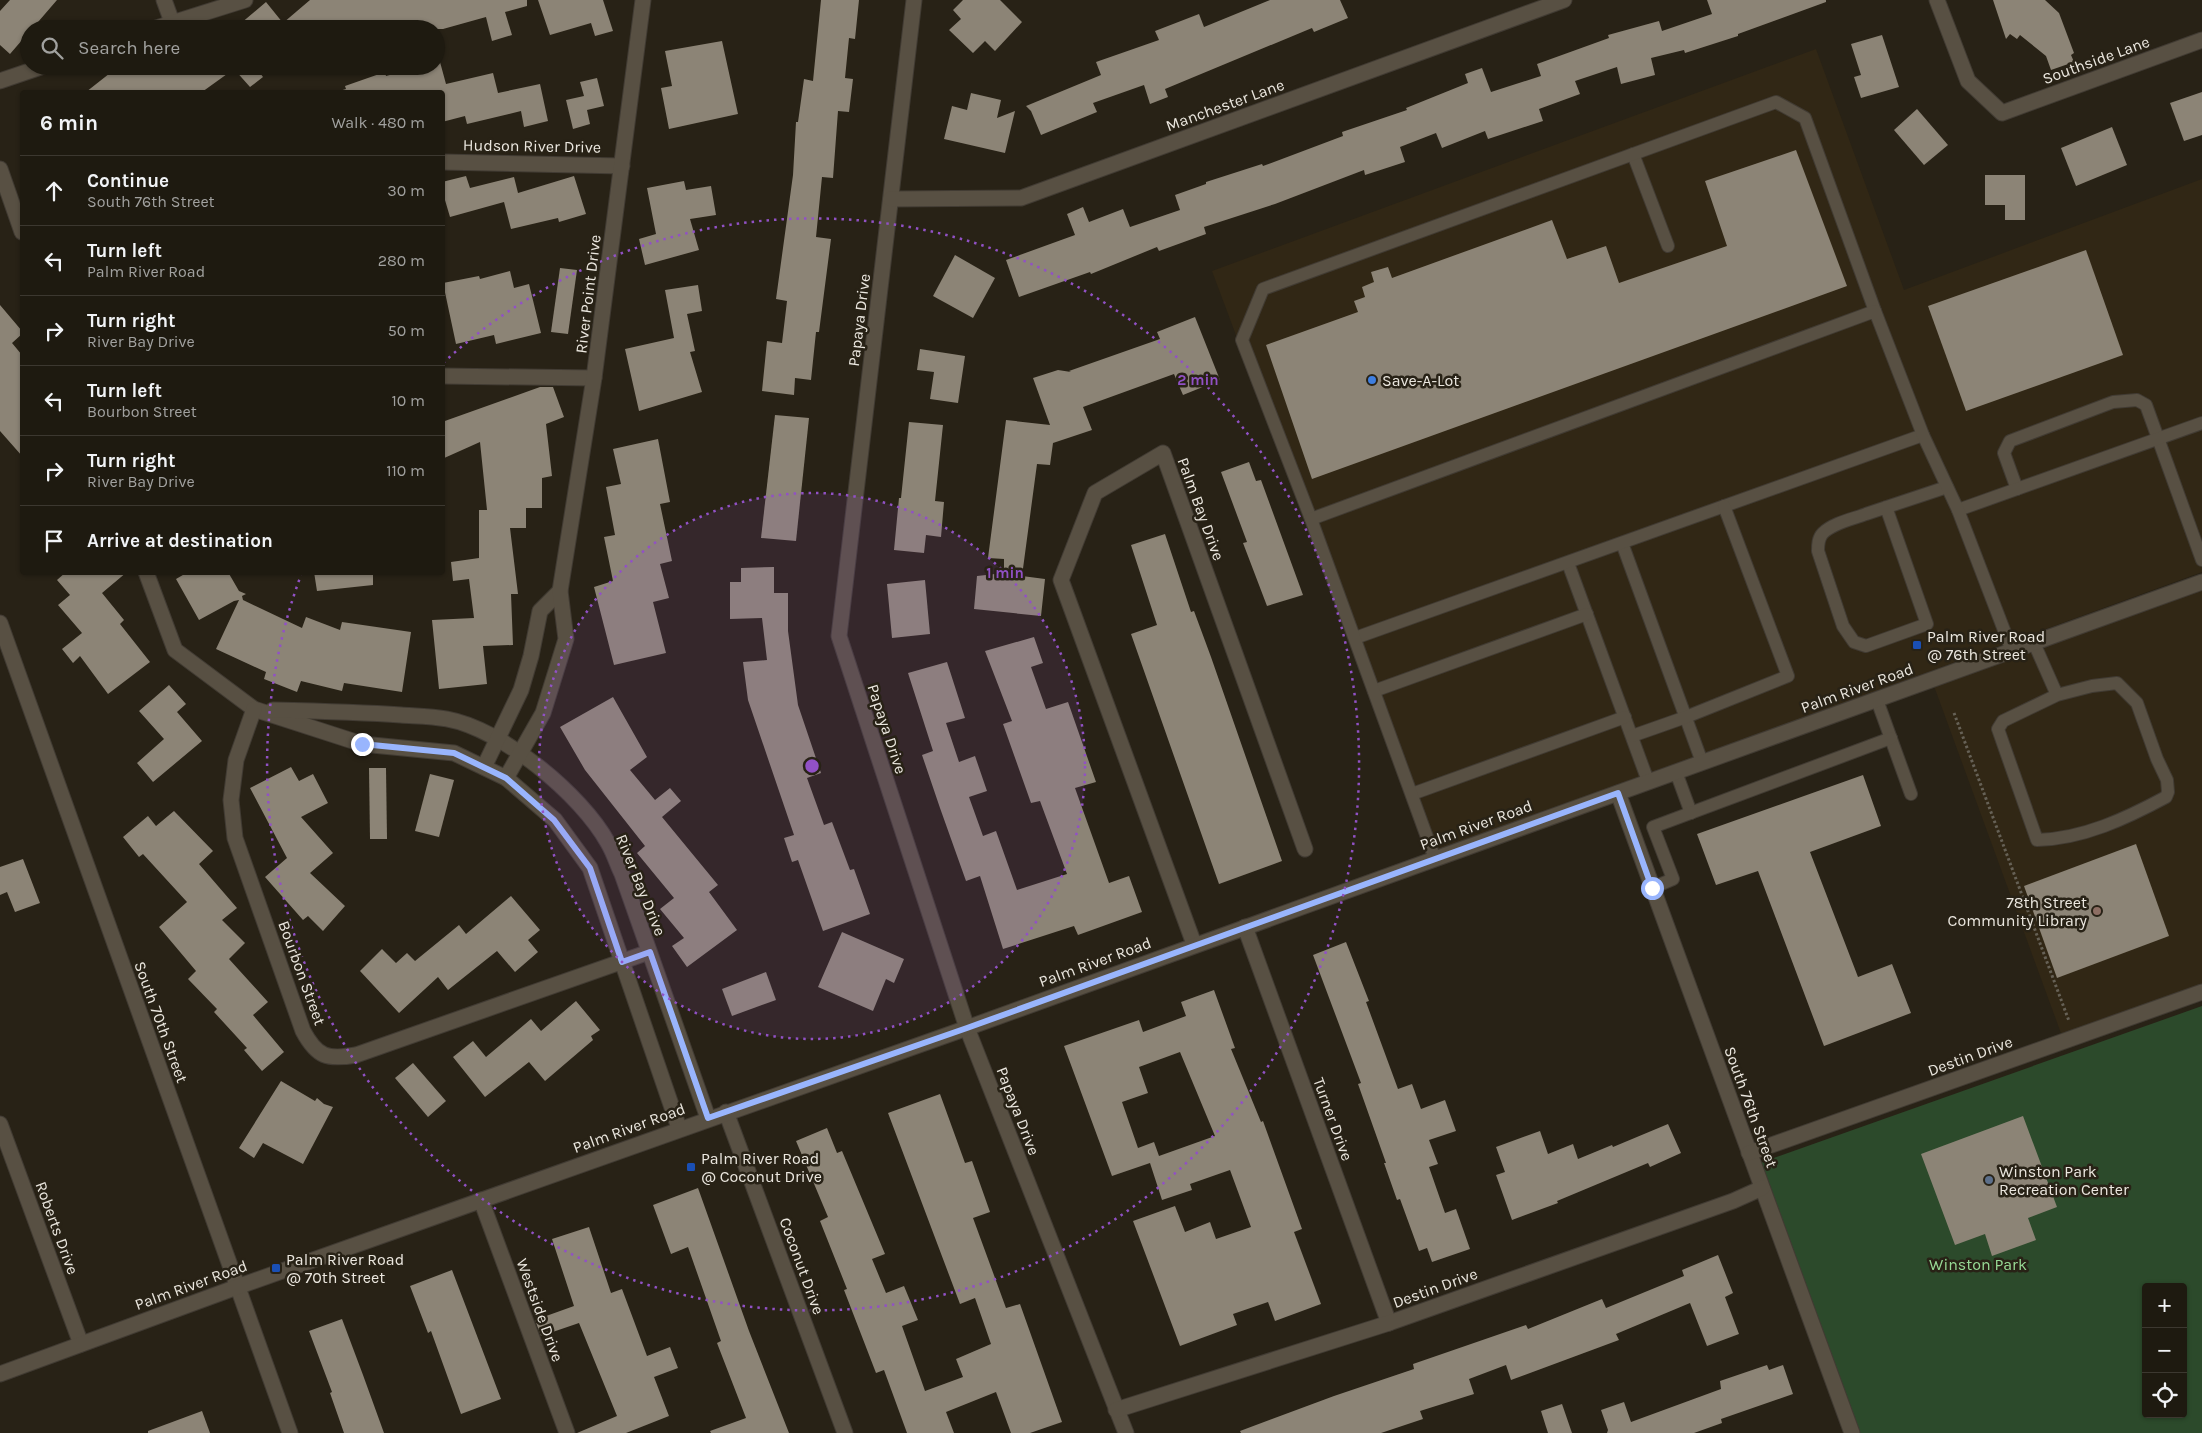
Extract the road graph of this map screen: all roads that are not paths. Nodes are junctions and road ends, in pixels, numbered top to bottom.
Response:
1 (164, 0) edge
2 (245, 0) edge
3 (643, 0) edge
4 (914, 0) edge
5 (1564, 0) edge
6 (1936, 0) edge
7 (171, 20) edge
8 (179, 20) edge
9 (2202, 40) edge
10 (20, 74) edge
11 (0, 81) edge
12 (1633, 154) junction
13 (445, 162) edge
14 (622, 166) junction
15 (0, 169) edge
16 (891, 199) junction
17 (20, 226) edge
18 (1668, 246) dead end
19 (1876, 310) junction
20 (445, 376) edge
21 (594, 378) junction
22 (2202, 423) edge
23 (1923, 435) junction
24 (2158, 439) junction
25 (1947, 487) junction
26 (2017, 489) junction
27 (1724, 506) junction
28 (1886, 507) junction
29 (1958, 510) junction
30 (1311, 519) junction
31 (1622, 543) junction
32 (2202, 560) edge
33 (1568, 562) junction
34 (147, 575) edge
35 (2202, 582) edge
36 (560, 591) junction
37 (1587, 614) junction
38 (0, 623) edge
39 (1355, 638) junction
40 (2034, 643) junction
41 (2012, 651) junction
42 (1374, 691) junction
43 (2057, 695) junction
44 (1877, 700) junction
45 (254, 710) junction
46 (1625, 717) junction
47 (1686, 717) junction
48 (1632, 736) junction
49 (1891, 738) junction
50 (497, 740) junction
51 (520, 754) junction
52 (1702, 762) junction
53 (484, 767) junction
54 (1676, 772) junction
55 (506, 778) junction
56 (1648, 781) junction
57 (1618, 793) junction
58 (1412, 794) junction
59 (1911, 794) dead end
60 (1691, 812) junction
61 (1652, 827) junction
62 (1633, 835) junction
63 (1305, 849) dead end
64 (1435, 859) junction
65 (1652, 888) junction
66 (1245, 928) junction
67 (1194, 944) junction
68 (650, 952) junction
69 (622, 962) junction
70 (2202, 992) edge
71 (967, 1028) junction
72 (726, 1112) junction
73 (708, 1118) junction
74 (0, 1124) edge
75 (679, 1128) junction
76 (1749, 1153) junction
77 (1762, 1188) junction
78 (480, 1200) junction
79 (237, 1287) junction
80 (1389, 1323) junction
81 (81, 1344) junction
82 (0, 1374) edge
83 (1116, 1410) junction
84 (1849, 1432) edge
85 (290, 1433) edge
86 (567, 1433) edge
87 (845, 1433) edge
88 (1126, 1433) edge

1 - 7 street
2 - 8 street
3 - 14 street, River Point Drive
4 - 16 street, Papaya Drive
5 - 16 street, Manchester Lane
6 - 9 street, Southside Lane
10 - 11 street
12 - 18 lane
12 - 19 lane
12 - 30 lane
13 - 14 street, Hudson River Drive
14 - 21 street, River Point Drive
15 - 17 street
16 - 71 street, Papaya Drive
19 - 23 lane
19 - 30 lane
20 - 21 street
21 - 36 street, River Point Drive
22 - 24 lane
23 - 25 lane
23 - 27 lane
24 - 26 lane
24 - 26 lane
24 - 32 lane
25 - 28 lane
25 - 29 lane
26 - 29 lane
27 - 31 lane
27 - 47 lane
28 - 28 lane
29 - 41 lane
30 - 39 lane
31 - 33 lane
31 - 47 lane
33 - 37 lane
33 - 39 lane
34 - 45 street
35 - 40 street, Palm River Road
36 - 50 street
36 - 51 street, River Point Drive
37 - 42 lane
37 - 46 lane
38 - 79 street, South 70th Street
39 - 42 lane
40 - 41 street, Palm River Road
40 - 43 lane
41 - 44 street, Palm River Road
42 - 58 lane
43 - 43 lane
44 - 49 lane
44 - 52 street, Palm River Road
45 - 50 street, River Bay Drive
45 - 53 street
45 - 69 street, Bourbon Street
46 - 48 lane
46 - 58 lane
47 - 48 lane
47 - 52 lane
48 - 56 lane
49 - 59 lane
49 - 60 lane
50 - 51 street, River Bay Drive
50 - 53 street
51 - 55 street, River Point Drive
51 - 68 street, River Bay Drive
52 - 54 street, Palm River Road
53 - 55 street
54 - 56 street, Palm River Road
54 - 60 lane
55 - 69 street
56 - 57 street, Palm River Road
57 - 62 street, South 76th Street
57 - 64 street, Palm River Road
58 - 64 lane
60 - 61 lane
61 - 62 lane
61 - 65 lane
62 - 65 street, South 76th Street
63 - 67 street, Palm Bay Drive
64 - 66 street, Palm River Road
65 - 76 street, South 76th Street
66 - 67 street, Palm River Road
66 - 80 street, Turner Drive
67 - 71 street, Palm River Road
68 - 69 street, Bourbon Street
68 - 73 street, River Bay Drive
69 - 75 street
70 - 76 street, Destin Drive
71 - 72 street, Palm River Road
71 - 83 street, Papaya Drive
72 - 73 street, Palm River Road
72 - 87 street, Coconut Drive
73 - 75 street, Palm River Road
74 - 81 street, Roberts Drive
75 - 78 street, Palm River Road
76 - 77 street, South 76th Street
77 - 80 street, Destin Drive
77 - 84 street, South 76th Street
78 - 79 street, Palm River Road
78 - 86 street, Westside Drive
79 - 81 street, Palm River Road
79 - 85 street, South 70th Street
80 - 83 street, Destin Drive
81 - 82 street, Palm River Road
83 - 88 street, Papaya Drive

